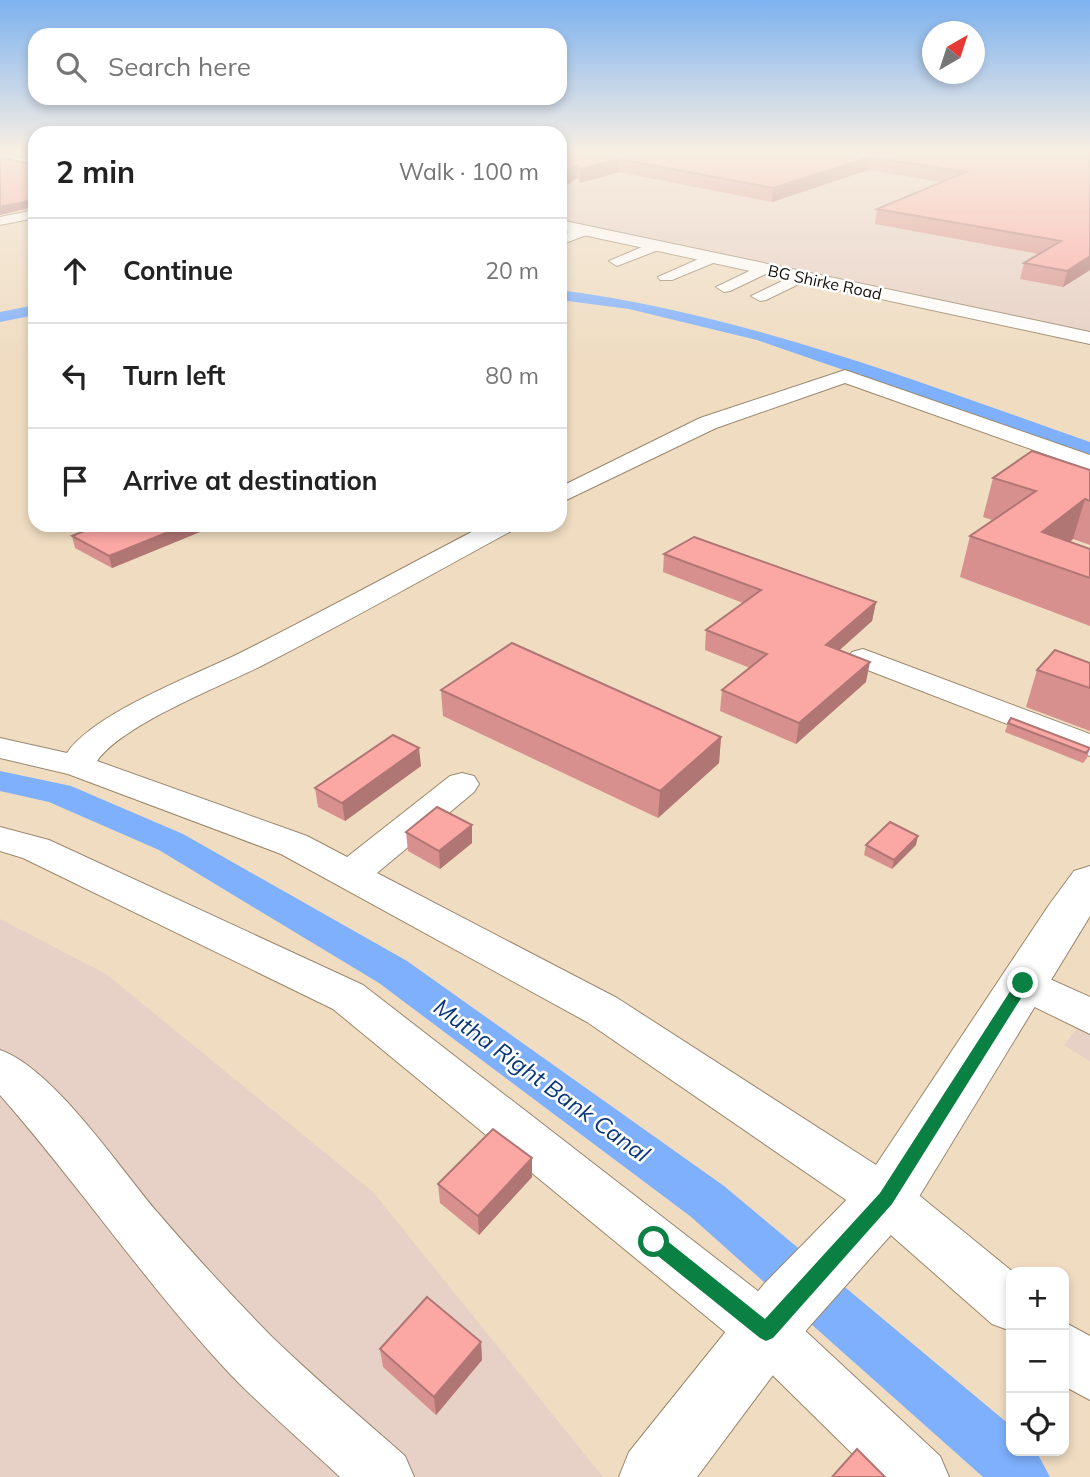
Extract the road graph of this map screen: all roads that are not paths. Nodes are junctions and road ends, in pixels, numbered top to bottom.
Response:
1 (567, 227) edge
2 (584, 231) junction
3 (567, 237) edge
4 (628, 240) junction
5 (604, 249) dead end
6 (660, 252) junction
7 (617, 261) dead end
8 (732, 270) junction
9 (666, 277) dead end
10 (801, 277) junction
11 (684, 279) dead end
12 (761, 296) dead end
13 (1090, 338) edge
14 (1090, 463) edge
15 (567, 493) edge
16 (491, 532) edge
17 (863, 658) edge
18 (1090, 746) edge
19 (0, 748) edge
20 (78, 766) junction
21 (462, 784) dead end
22 (0, 839) edge
23 (350, 875) junction
24 (1090, 882) edge
25 (1023, 983) junction
26 (1090, 1017) edge
27 (0, 1069) edge
28 (872, 1213) junction
29 (1006, 1302) edge
30 (776, 1319) junction
31 (1069, 1354) edge
32 (1090, 1372) edge
33 (384, 1477) edge
34 (654, 1477) edge
35 (919, 1477) edge

1 - 2 street, BG Shirke Road
2 - 3 street
2 - 4 street, BG Shirke Road
4 - 5 street
4 - 6 street, BG Shirke Road
6 - 7 street
6 - 8 street, BG Shirke Road
8 - 9 street
8 - 10 street, BG Shirke Road
8 - 11 street
10 - 12 street
10 - 13 street, BG Shirke Road
14 - 15 street
16 - 20 street
17 - 18 street
19 - 20 street
20 - 23 street
21 - 23 street
22 - 30 street
23 - 28 street
24 - 25 street
25 - 26 street
25 - 28 street
27 - 33 street
28 - 29 street
28 - 30 street
30 - 34 street
30 - 35 street
31 - 32 street

